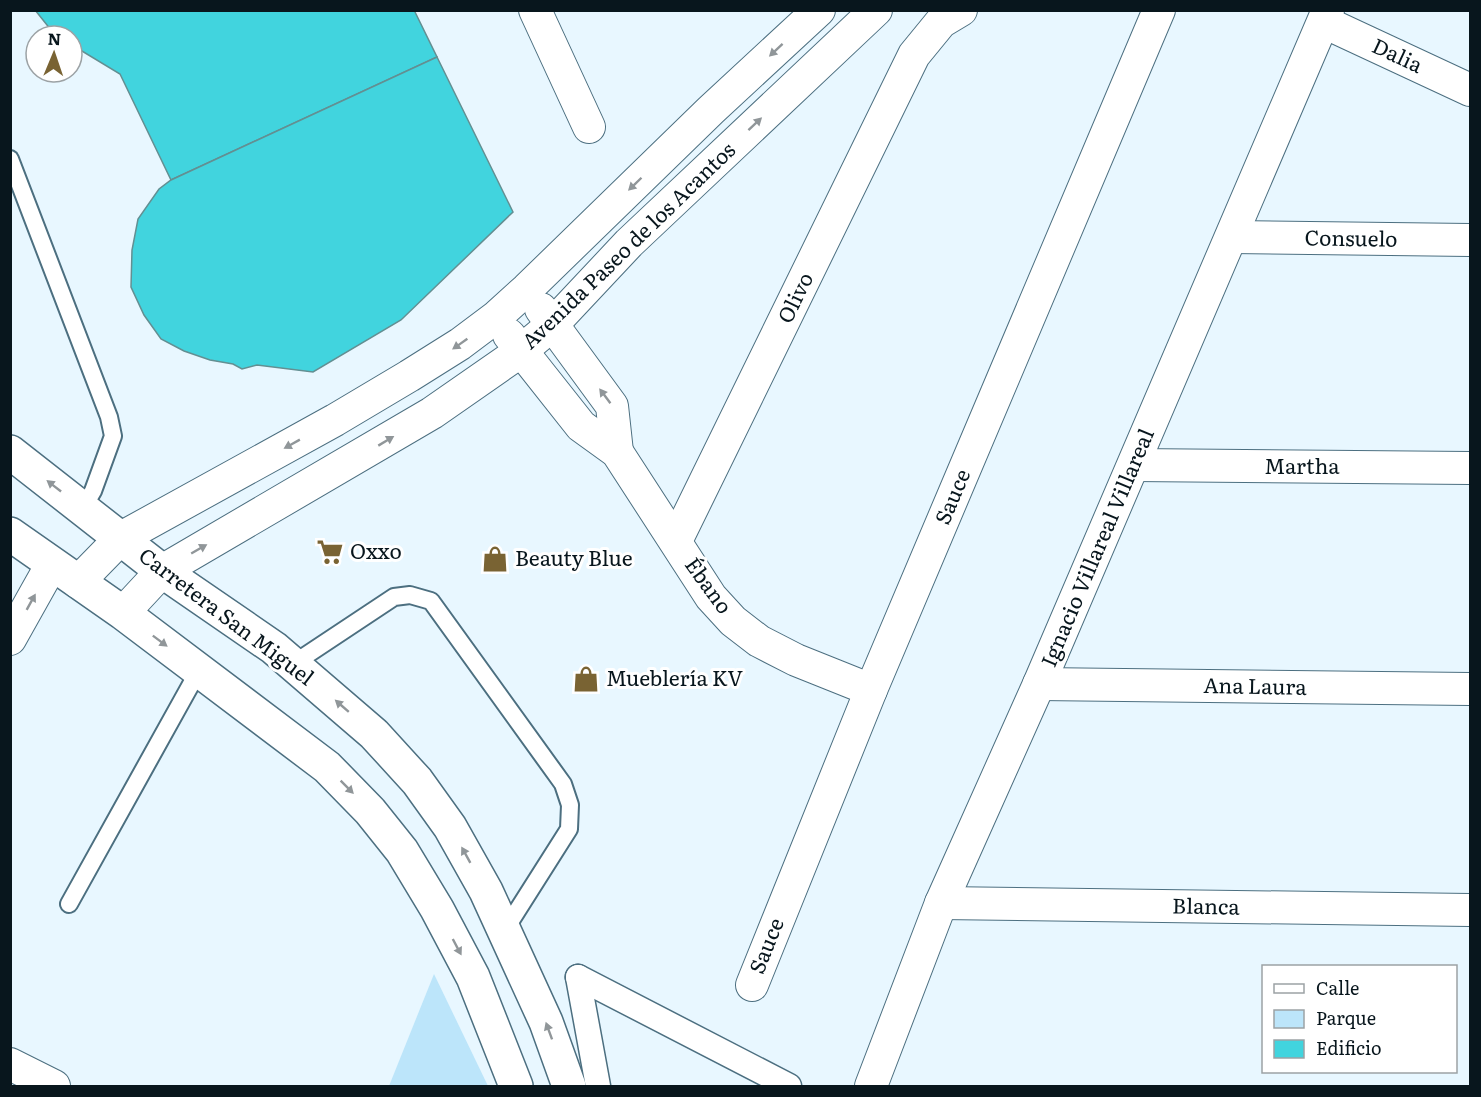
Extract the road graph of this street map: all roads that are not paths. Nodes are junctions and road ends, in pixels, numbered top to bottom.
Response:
1 (819, 10) edge
2 (876, 10) edge
3 (961, 10) edge
4 (1159, 10) edge
5 (538, 12) edge
6 (1326, 16) edge
7 (1470, 90) edge
8 (589, 128) dead end
9 (12, 165) edge
10 (1232, 237) junction
11 (1470, 240) edge
12 (527, 289) junction
13 (495, 317) junction
14 (552, 325) junction
15 (521, 351) junction
16 (335, 420) junction
17 (10, 452) edge
18 (617, 452) junction
19 (357, 458) junction
20 (1134, 465) junction
21 (1470, 468) edge
22 (83, 508) junction
23 (121, 538) junction
24 (676, 541) junction
25 (13, 542) edge
26 (162, 570) junction
27 (65, 573) junction
28 (123, 613) junction
29 (10, 639) edge
30 (292, 664) junction
31 (199, 670) junction
32 (1039, 684) junction
33 (1470, 689) edge
34 (871, 690) junction
35 (941, 903) junction
36 (69, 904) dead end
37 (1470, 910) edge
38 (505, 930) junction
39 (752, 985) dead end
40 (10, 1064) edge
41 (54, 1086) edge
42 (516, 1086) edge
43 (568, 1086) edge
44 (598, 1086) edge
45 (789, 1086) edge
46 (871, 1086) edge

1 -> 12 street, Avenida Paseo de los Acantos
14 -> 2 street, Avenida Paseo de los Acantos
3 - 24 street, Olivo
4 - 34 street, Sauce
5 - 8 street
6 - 7 street, Dalia
6 - 10 street, Ignacio Villareal Villareal
9 - 22 lane
10 - 11 street, Consuelo
10 - 20 street, Ignacio Villareal Villareal
12 - 13 street, Avenida Paseo de los Acantos
12 - 14 street, Ébano
13 - 15 street, Ébano
13 -> 16 street, Avenida Paseo de los Acantos
14 - 15 street, Avenida Paseo de los Acantos
18 -> 14 street, Ébano
15 - 18 street, Ébano
19 -> 15 street, Avenida Paseo de los Acantos
16 - 19 street
16 -> 23 street, Avenida Paseo de los Acantos
22 -> 17 main road, Carretera San Miguel
18 - 24 street, Ébano
26 -> 19 street, Avenida Paseo de los Acantos
20 - 21 street, Martha
20 - 32 street, Ignacio Villareal Villareal
22 - 23 main road, Carretera San Miguel
23 - 26 main road, Carretera San Miguel
23 - 27 street, Avenida Paseo de los Acantos
24 - 34 street, Ébano
25 - 27 main road
26 - 28 street, Avenida Paseo de los Acantos
26 - 30 main road, Carretera San Miguel
27 - 28 main road
29 -> 27 street, Avenida Paseo de los Acantos
28 -> 31 main road
38 -> 30 main road, Carretera San Miguel
30 - 38 lane
31 - 36 lane
31 -> 42 main road
32 - 33 street, Ana Laura
32 - 35 street, Ignacio Villareal Villareal
34 - 39 street, Sauce
35 - 37 street, Blanca
35 - 46 street, Ignacio Villareal Villareal
43 -> 38 main road, Carretera San Miguel
40 - 41 street
44 - 45 street

